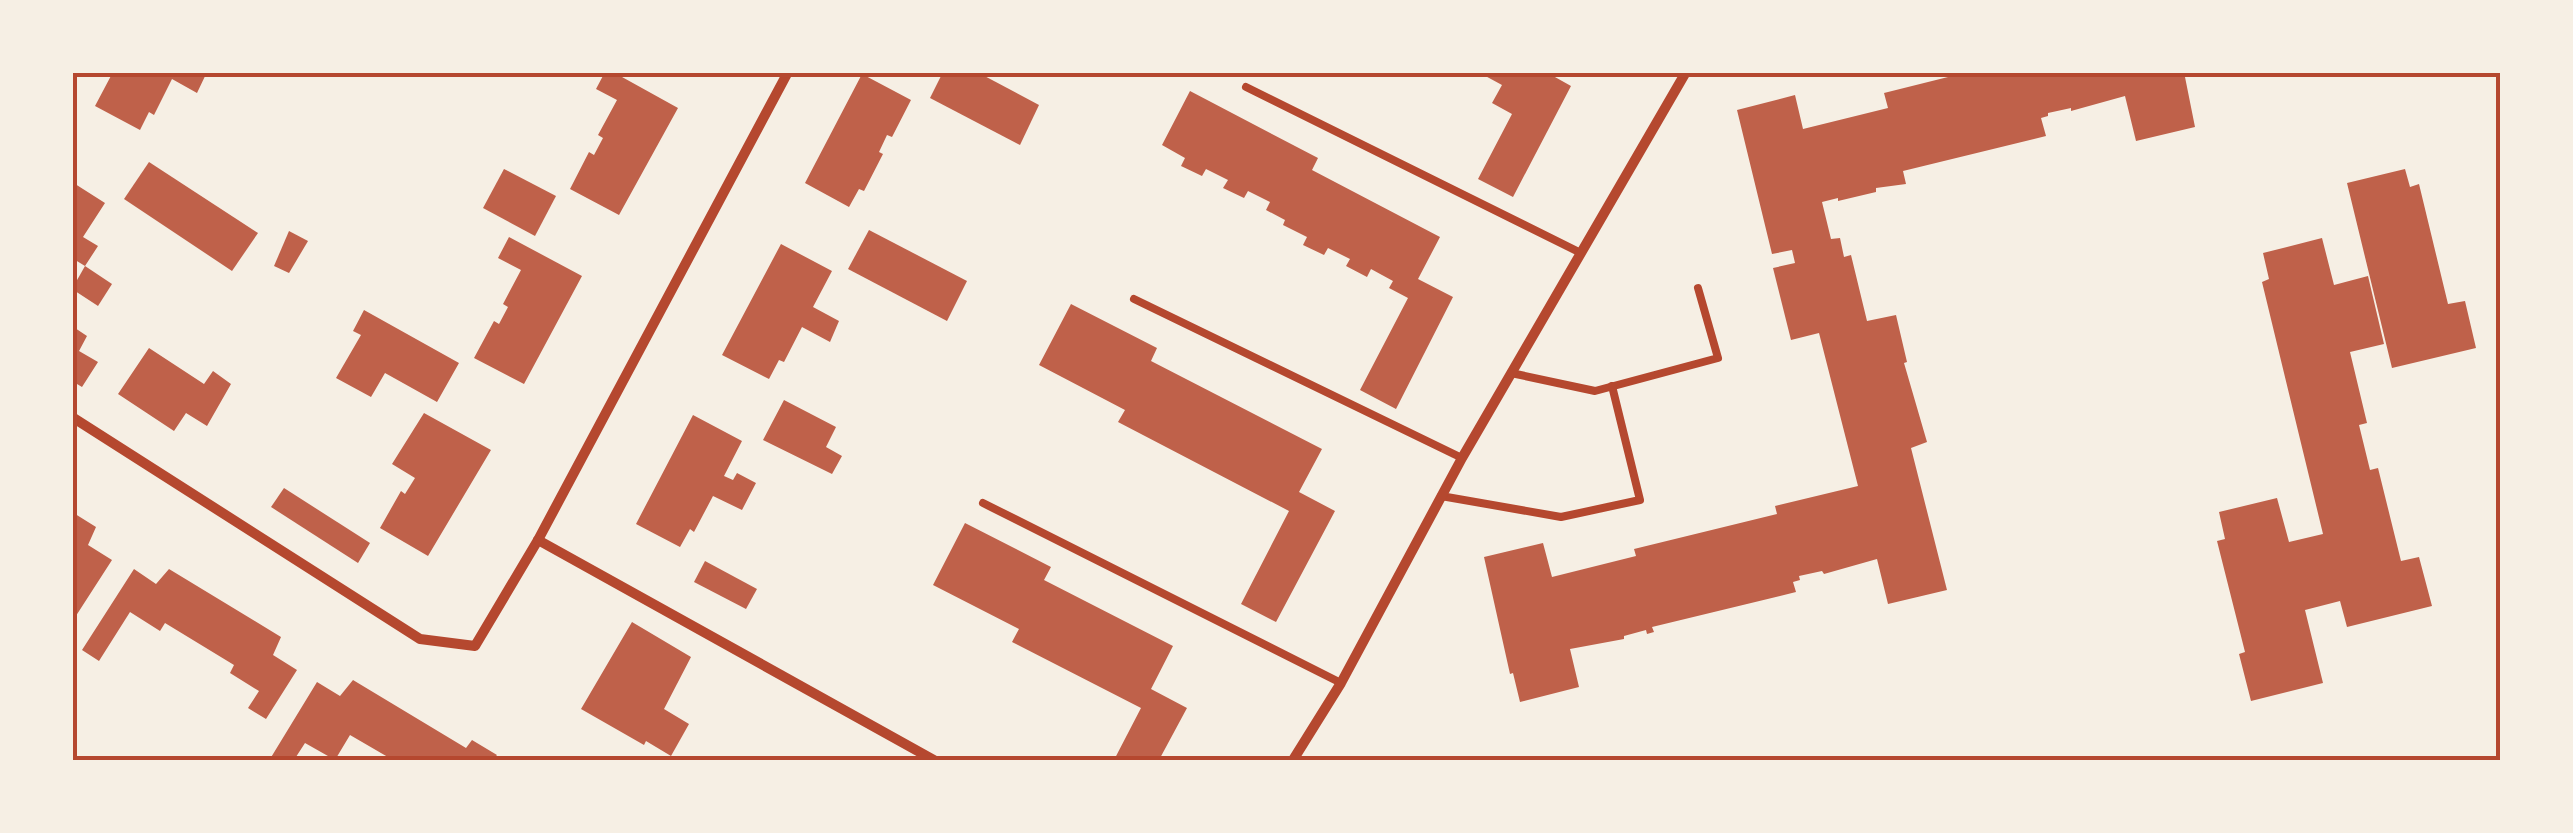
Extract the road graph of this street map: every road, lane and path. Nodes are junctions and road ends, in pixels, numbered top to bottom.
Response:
1 (788, 72) edge
2 (1686, 72) edge
3 (1246, 87) dead end
4 (1580, 253) junction
5 (1698, 288) dead end
6 (1134, 299) dead end
7 (1511, 373) junction
8 (1612, 386) junction
9 (72, 417) edge
10 (1462, 458) junction
11 (1441, 496) junction
12 (983, 504) dead end
13 (538, 540) junction
14 (1340, 684) junction
15 (934, 760) edge
16 (1293, 760) edge

1 - 13 street
2 - 4 street
3 - 4 lane
4 - 7 street
5 - 8 lane
6 - 10 lane
7 - 8 lane
7 - 10 street
8 - 11 lane
9 - 13 street
10 - 11 street
11 - 14 street
12 - 14 lane
13 - 15 street
14 - 16 street

